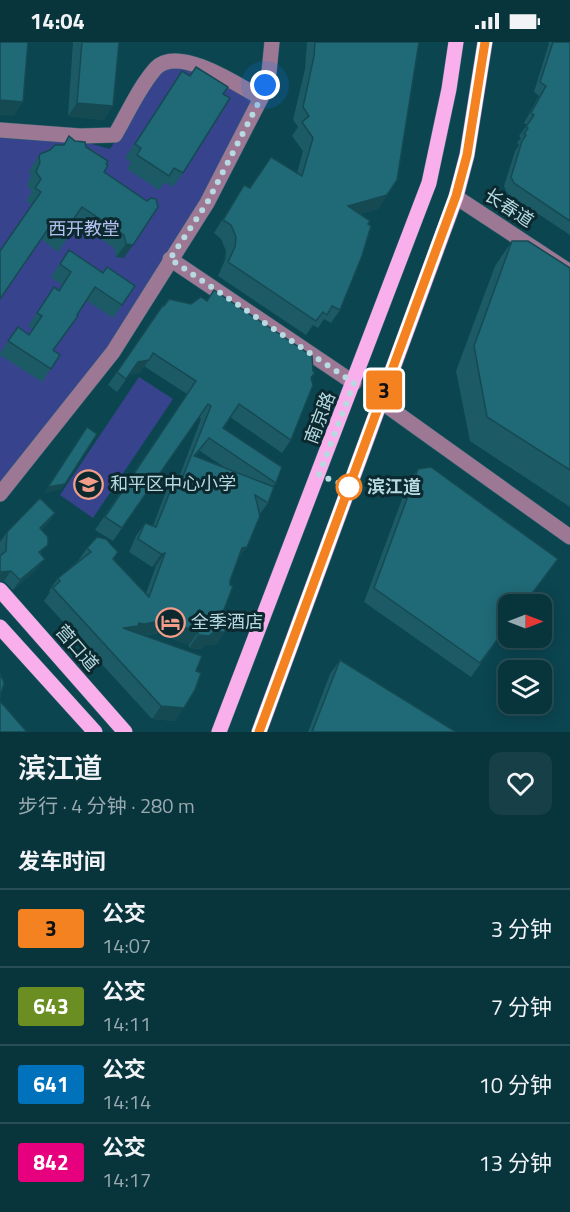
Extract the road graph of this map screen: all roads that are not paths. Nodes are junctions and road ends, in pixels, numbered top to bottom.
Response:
1 (272, 42) edge
2 (456, 42) edge
3 (485, 42) edge
4 (261, 98) junction
5 (0, 130) edge
6 (456, 196) junction
7 (170, 259) junction
8 (570, 272) edge
9 (354, 383) junction
10 (380, 401) junction
11 (0, 494) edge
12 (570, 537) edge
13 (0, 590) edge
14 (0, 627) edge
15 (95, 732) edge
16 (125, 732) edge
17 (219, 732) edge
18 (259, 732) edge

1 - 4 street
2 - 9 main road, 南京路
3 - 6 main road
4 - 5 street
4 - 7 street
6 - 8 street, 长春道
6 - 10 main road
7 - 9 street
7 - 11 street
9 - 17 main road, 南京路
10 - 12 street
10 - 18 main road
13 - 16 main road, 营口道
14 - 15 main road

